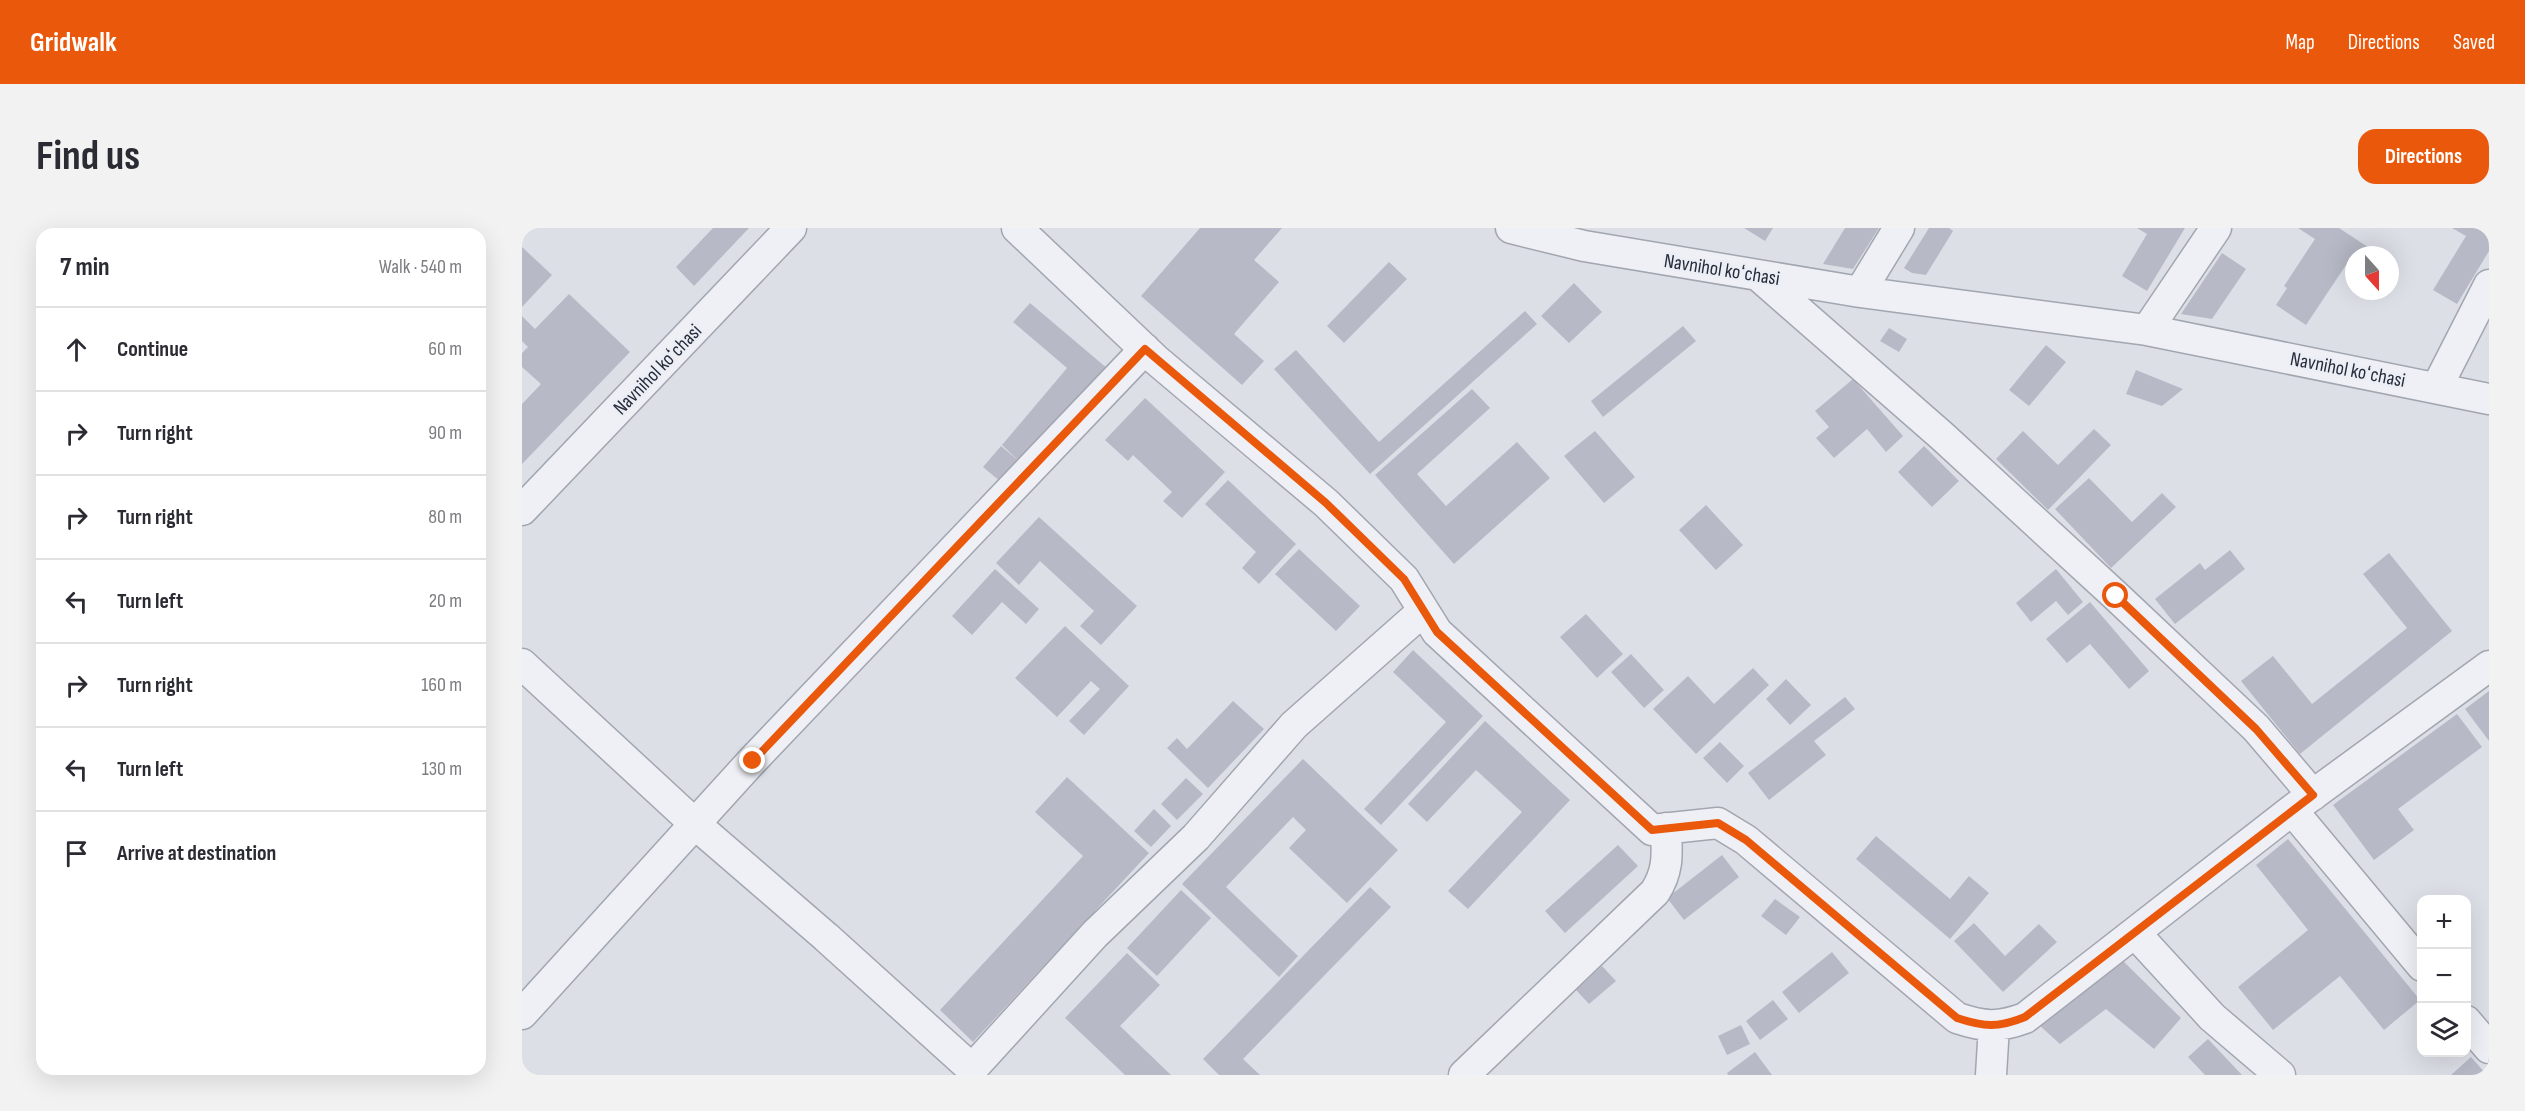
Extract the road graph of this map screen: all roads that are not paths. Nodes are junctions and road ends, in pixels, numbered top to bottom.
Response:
1 (791, 228) edge
2 (1017, 228) edge
3 (1511, 228) edge
4 (1899, 228) edge
5 (2216, 228) edge
6 (1589, 237) edge
7 (1758, 275) junction
8 (2489, 285) edge
9 (1860, 292) junction
10 (2147, 330) junction
11 (1145, 349) junction
12 (2437, 387) junction
13 (2489, 399) edge
14 (522, 510) edge
15 (1422, 611) junction
16 (522, 664) edge
17 (2489, 666) edge
18 (2302, 803) junction
19 (695, 824) junction
20 (1666, 828) junction
21 (2135, 933) junction
22 (2417, 961) edge
23 (522, 1014) edge
24 (1994, 1026) junction
25 (2471, 1027) edge
26 (2489, 1048) edge
27 (1464, 1075) edge
28 (1990, 1075) edge
29 (2280, 1075) edge

1 - 14 street, Navnihol koʻchasi
2 - 11 street
3 - 6 street, Navnihol koʻchasi
4 - 9 street
5 - 10 street
6 - 7 street, Navnihol koʻchasi
7 - 9 street, Navnihol koʻchasi
7 - 18 street
8 - 12 street
9 - 10 street, Navnihol koʻchasi
10 - 12 street, Navnihol koʻchasi
11 - 15 street
11 - 19 street
12 - 13 street, Navnihol koʻchasi
15 - 19 street
15 - 20 street
16 - 19 street
17 - 18 street
18 - 21 street
18 - 22 street
19 - 23 street
20 - 24 street
20 - 27 street
21 - 24 street
21 - 29 street
24 - 28 street
25 - 26 street

